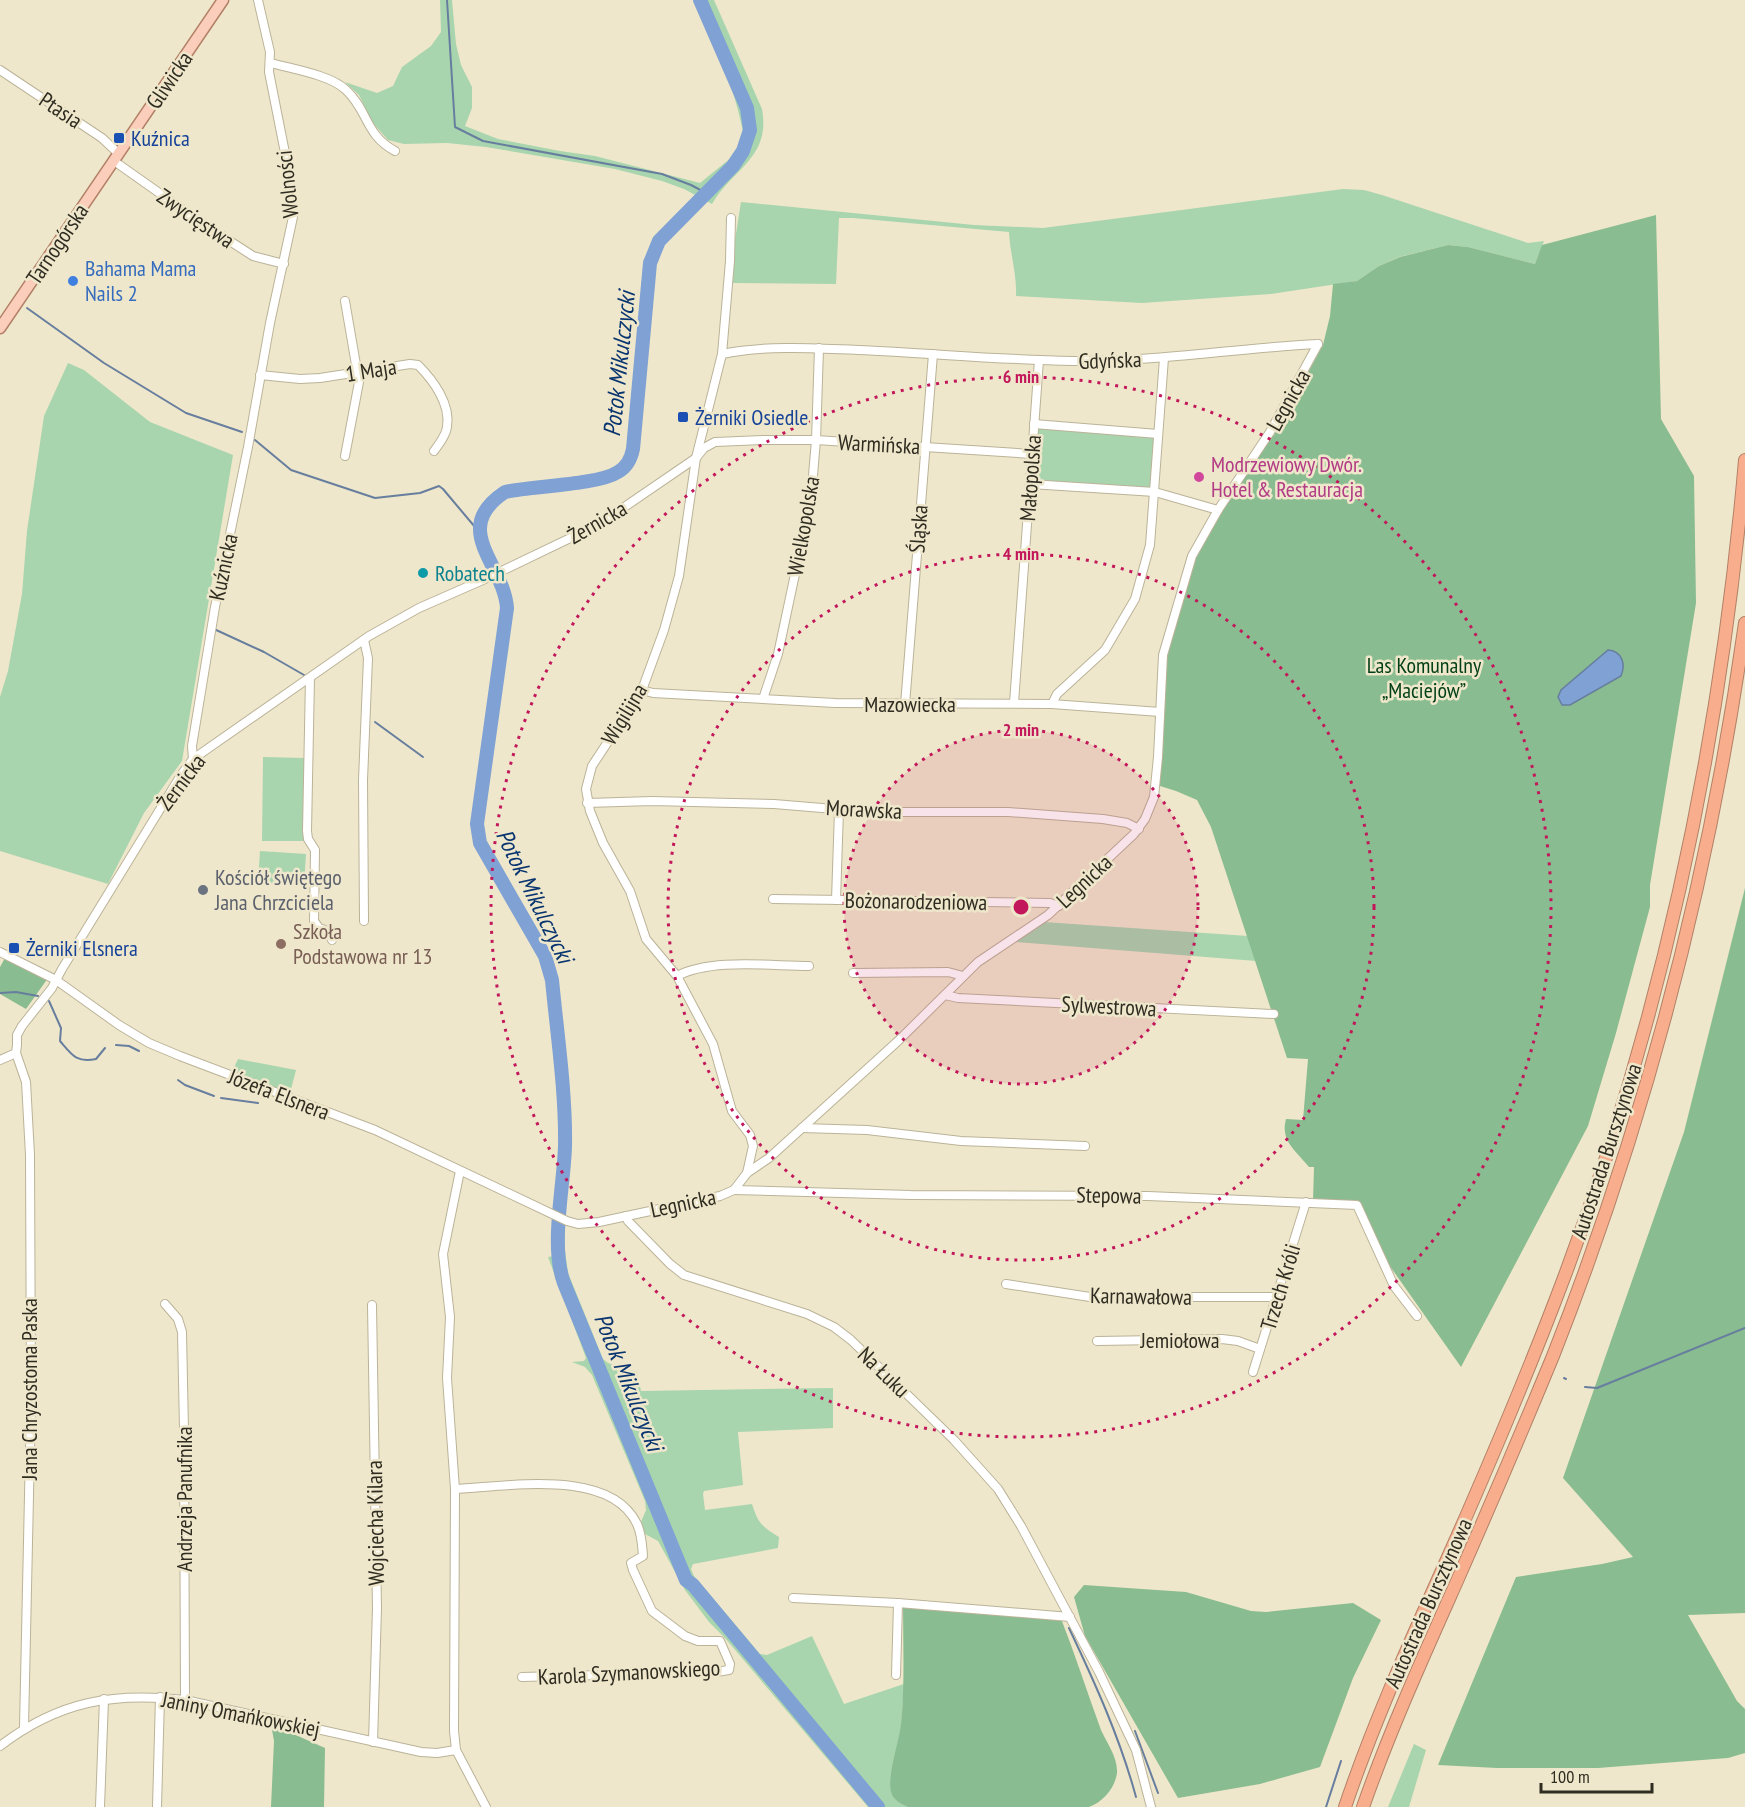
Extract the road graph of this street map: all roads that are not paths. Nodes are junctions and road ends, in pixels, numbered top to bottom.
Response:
1 (224, 0) edge
2 (258, 0) edge
3 (271, 63) junction
4 (0, 70) edge
5 (395, 151) dead end
6 (117, 157) junction
7 (730, 218) dead end
8 (284, 264) junction
9 (345, 301) dead end
10 (0, 328) edge
11 (1318, 344) joint
12 (819, 348) junction
13 (722, 354) junction
14 (933, 354) junction
15 (1164, 358) junction
16 (1039, 360) junction
17 (357, 374) junction
18 (260, 375) junction
19 (1034, 424) junction
20 (1158, 434) junction
21 (816, 440) junction
22 (924, 446) junction
23 (434, 451) dead end
24 (1032, 454) junction
25 (345, 456) dead end
26 (696, 458) junction
27 (1745, 460) edge
28 (1030, 484) junction
29 (1155, 492) junction
30 (1218, 510) junction
31 (1745, 623) edge
32 (364, 640) junction
33 (310, 678) junction
34 (642, 690) junction
35 (763, 699) junction
36 (1014, 703) junction
37 (1052, 704) junction
38 (905, 705) junction
39 (1160, 712) junction
40 (193, 759) junction
41 (587, 803) junction
42 (839, 810) junction
43 (1138, 829) junction
44 (773, 899) dead end
45 (836, 900) junction
46 (1059, 906) junction
47 (364, 921) dead end
48 (332, 940) dead end
49 (0, 952) edge
50 (809, 966) dead end
51 (853, 973) dead end
52 (677, 976) junction
53 (963, 976) junction
54 (56, 980) junction
55 (945, 995) junction
56 (1274, 1014) dead end
57 (16, 1053) junction
58 (0, 1060) edge
59 (802, 1128) junction
60 (1085, 1146) dead end
61 (460, 1171) junction
62 (747, 1173) junction
63 (734, 1191) junction
64 (1306, 1202) junction
65 (626, 1216) junction
66 (567, 1221) joint
67 (1006, 1284) dead end
68 (1278, 1297) junction
69 (165, 1304) dead end
70 (372, 1305) dead end
71 (1417, 1316) dead end
72 (1097, 1341) dead end
73 (1260, 1349) junction
74 (1253, 1372) dead end
75 (455, 1489) junction
76 (793, 1598) dead end
77 (898, 1603) junction
78 (1070, 1617) junction
79 (896, 1675) dead end
80 (522, 1677) dead end
81 (160, 1697) junction
82 (104, 1699) junction
83 (185, 1700) junction
84 (24, 1727) junction
85 (373, 1742) junction
86 (0, 1746) edge
87 (456, 1750) junction
88 (100, 1807) edge
89 (157, 1807) edge
90 (486, 1807) edge
91 (1151, 1807) edge
92 (1345, 1807) edge
93 (1363, 1807) edge

1 - 6 main road, Gliwicka
2 - 3 street, Wolności
3 - 5 street
3 - 8 street, Wolności
4 - 6 street, Ptasia
6 - 8 street, Zwycięstwa
6 - 10 main road, Tarnogórska
7 - 13 street, Wigilijna
8 - 18 street, Wolności
9 - 17 street
11 - 15 street, Gdyńska
11 - 30 street, Legnicka
12 - 13 street, Gdyńska
12 - 14 street, Gdyńska
12 - 21 street, Wielkopolska
13 - 26 street, Wigilijna
14 - 16 street, Gdyńska
14 - 22 street, Śląska
15 - 16 street, Gdyńska
15 - 20 street
16 - 19 street, Małopolska
17 - 18 street, 1 Maja
17 - 23 street, 1 Maja
17 - 25 street
18 - 40 street, Kuźnicka
19 - 20 street
19 - 24 street, Małopolska
20 - 29 street
21 - 22 street, Warmińska
21 - 26 street, Warmińska
21 - 35 street, Wielkopolska
22 - 24 street, Warmińska
22 - 38 street, Śląska
24 - 28 street, Małopolska
26 - 32 street, Żernicka
26 - 34 street, Wigilijna
27 - 92 highway, Autostrada Bursztynowa
28 - 29 street
28 - 36 street, Małopolska
29 - 30 street
29 - 37 street
30 - 39 street, Legnicka
31 - 93 highway, Autostrada Bursztynowa
32 - 33 street, Żernicka
32 - 47 street
33 - 40 street, Żernicka
33 - 48 street
34 - 35 street, Mazowiecka
34 - 41 street, Wigilijna
35 - 38 street, Mazowiecka
36 - 37 street, Mazowiecka
36 - 38 street, Mazowiecka
37 - 39 street, Mazowiecka
39 - 43 street, Legnicka
40 - 54 street, Żernicka
41 - 42 street, Morawska
41 - 52 street, Wigilijna
42 - 43 street, Morawska
42 - 45 street
43 - 46 street, Legnicka
44 - 45 street, Bożonarodzeniowa
45 - 46 street, Bożonarodzeniowa
46 - 53 street, Legnicka
49 - 54 street, Józefa Elsnera
50 - 52 street
51 - 53 street
52 - 62 street, Wigilijna
53 - 55 street, Legnicka
54 - 57 street, Żernicka
54 - 61 street, Józefa Elsnera
55 - 56 street, Sylwestrowa
55 - 59 street, Legnicka
57 - 58 street
57 - 84 street, Jana Chryzostoma Paska
59 - 60 street
59 - 62 street, Legnicka
61 - 66 street, Józefa Elsnera
61 - 75 street
62 - 63 street, Legnicka
63 - 64 street, Stepowa
63 - 65 street, Legnicka
64 - 68 street, Trzech Króli
64 - 71 street, Stepowa
65 - 66 street, Legnicka
65 - 78 street, Na Łuku
67 - 68 street, Karnawałowa
68 - 73 street, Trzech Króli
69 - 83 street, Andrzeja Panufnika
70 - 85 street, Wojciecha Kilara
72 - 73 street, Jemiołowa
73 - 74 street, Trzech Króli
75 - 80 street, Karola Szymanowskiego
75 - 87 street
76 - 77 street
77 - 78 street
77 - 79 street
78 - 91 street, Na Łuku
81 - 82 street, Janiny Omańkowskiej
81 - 83 street, Janiny Omańkowskiej
81 - 89 street
82 - 84 street, Janiny Omańkowskiej
82 - 88 street
83 - 85 street, Janiny Omańkowskiej
84 - 86 street, Janiny Omańkowskiej
85 - 87 street, Janiny Omańkowskiej
87 - 90 street

